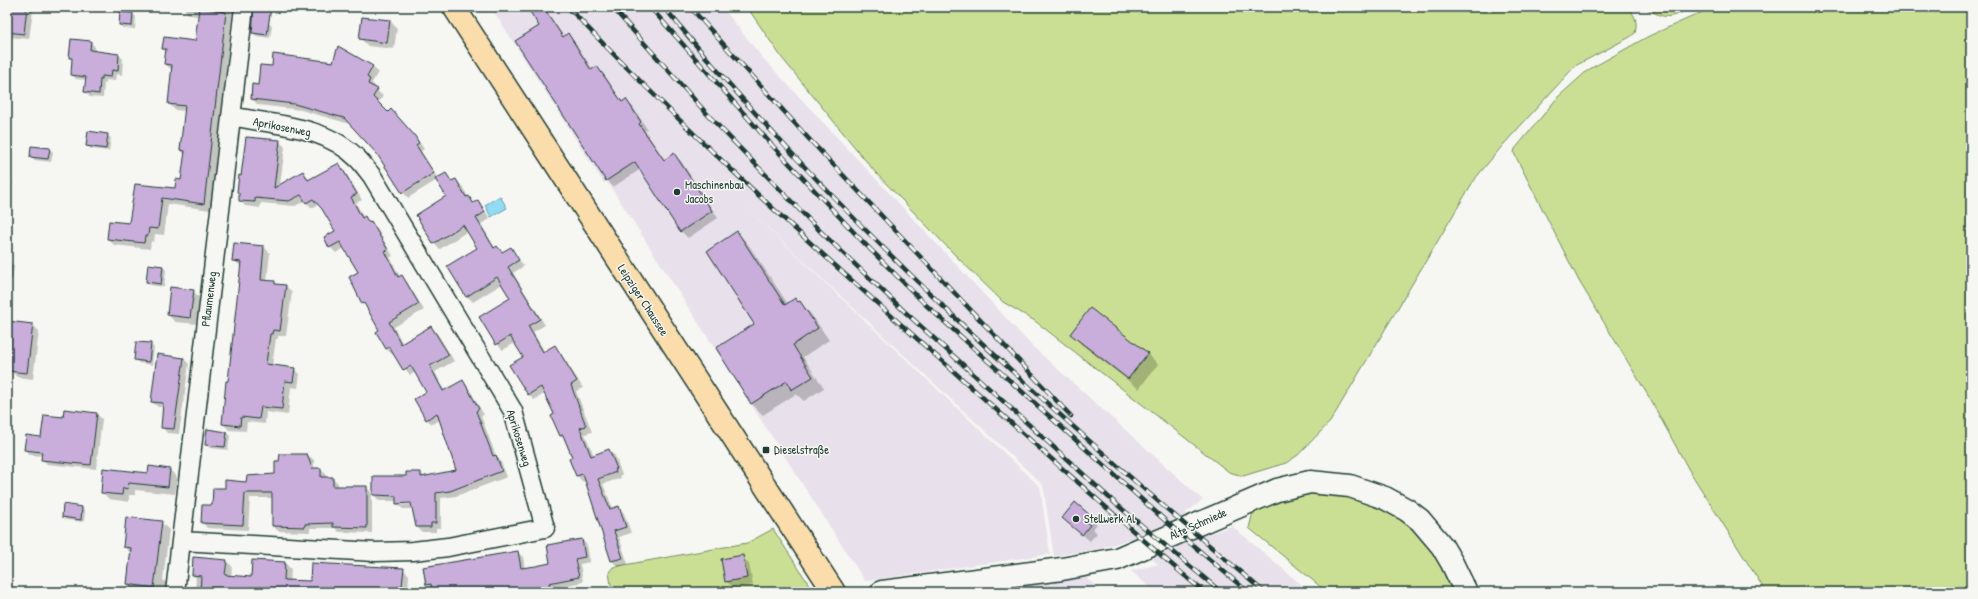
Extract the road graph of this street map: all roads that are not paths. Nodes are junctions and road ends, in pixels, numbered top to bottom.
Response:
1 (244, 7) edge
2 (454, 7) edge
3 (231, 116) junction
4 (181, 541) junction
5 (175, 592) edge
6 (834, 592) edge
7 (882, 592) edge
8 (1466, 592) edge

1 - 3 street, Pflaumenweg
2 - 6 main road, Leipziger Chaussee
3 - 4 street, Pflaumenweg
3 - 4 street, Aprikosenweg
4 - 5 street, Pflaumenweg
7 - 8 street, Alte Schmiede

